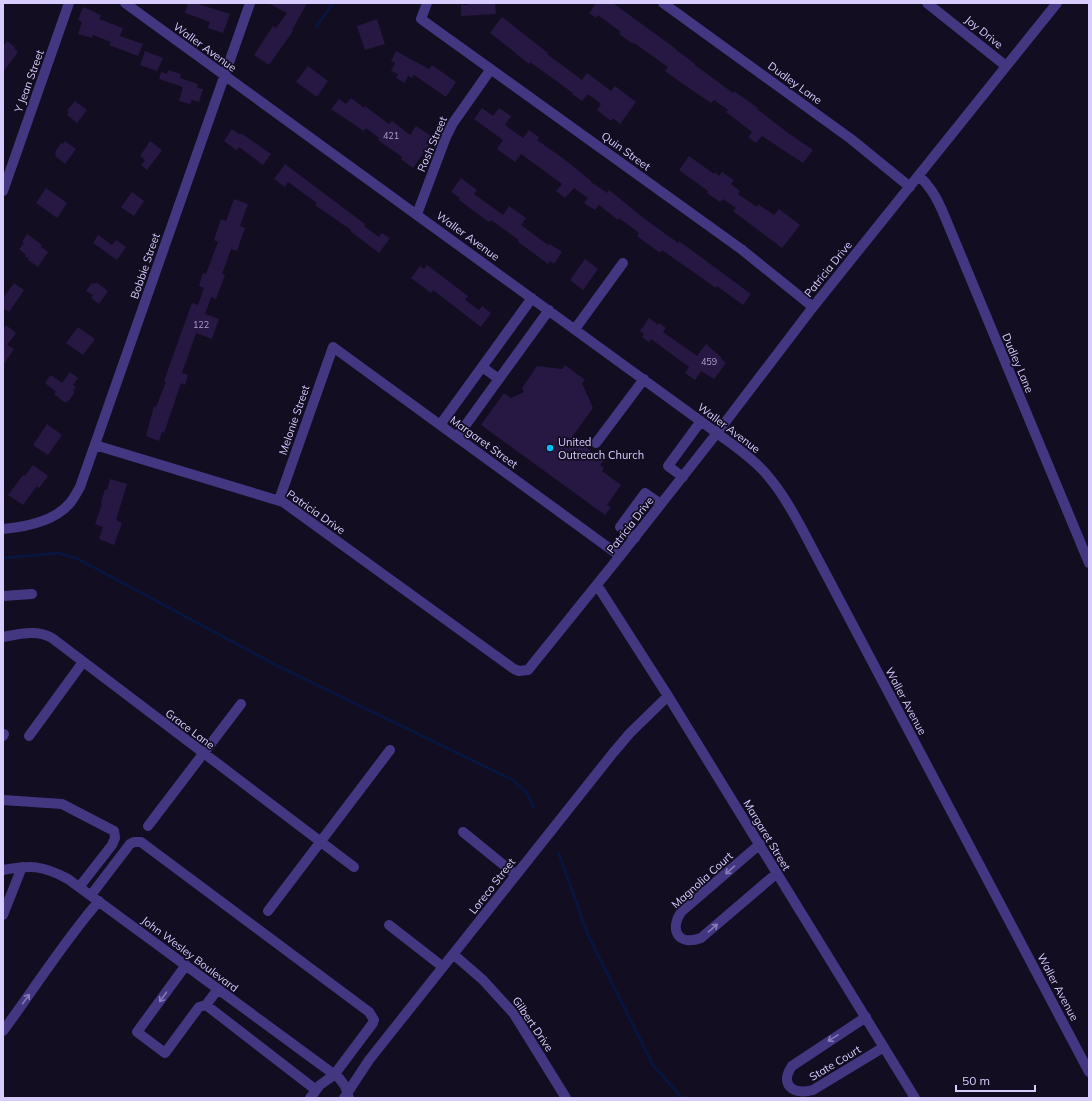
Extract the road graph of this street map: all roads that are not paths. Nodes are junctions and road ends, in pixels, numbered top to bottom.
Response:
1 (69, 3) edge
2 (125, 3) edge
3 (250, 3) edge
4 (427, 3) edge
5 (663, 3) edge
6 (927, 3) edge
7 (1057, 3) edge
8 (1006, 66) junction
9 (491, 69) junction
10 (224, 76) junction
11 (919, 176) junction
12 (910, 187) junction
13 (3, 190) edge
14 (417, 214) junction
15 (623, 263) dead end
16 (532, 298) junction
17 (813, 307) junction
18 (549, 310) junction
19 (575, 329) junction
20 (333, 347) joint
21 (482, 367) junction
22 (499, 379) junction
23 (644, 379) junction
24 (701, 421) junction
25 (440, 425) junction
26 (717, 433) junction
27 (457, 438) junction
28 (596, 443) dead end
29 (95, 445) junction
30 (683, 477) junction
31 (279, 500) junction
32 (661, 504) junction
33 (3, 529) edge
34 (635, 538) junction
35 (620, 556) junction
36 (1089, 563) edge
37 (597, 585) junction
38 (32, 594) dead end
39 (3, 596) edge
40 (3, 637) edge
41 (83, 662) junction
42 (668, 696) junction
43 (241, 704) dead end
44 (29, 736) dead end
45 (390, 750) dead end
46 (202, 754) junction
47 (3, 800) edge
48 (148, 826) dead end
49 (463, 832) dead end
50 (320, 842) junction
51 (760, 844) junction
52 (22, 867) junction
53 (354, 867) dead end
54 (3, 870) edge
55 (777, 873) junction
56 (516, 875) junction
57 (80, 886) junction
58 (95, 898) junction
59 (268, 911) dead end
60 (3, 915) edge
61 (390, 925) dead end
62 (453, 954) junction
63 (186, 965) junction
64 (443, 967) junction
65 (218, 989) junction
66 (206, 1005) junction
67 (866, 1017) junction
68 (3, 1030) edge
69 (884, 1047) junction
70 (1089, 1072) edge
71 (334, 1075) junction
72 (313, 1094) edge
73 (347, 1096) edge
74 (566, 1098) edge
75 (916, 1098) edge

1 - 13 street, Y Jean Street
2 - 10 street, Waller Avenue
3 - 10 street, Bobbie Street
4 - 9 street, Quin Street
5 - 12 street, Dudley Lane
6 - 8 street, Joy Drive
7 - 8 street, Patricia Drive
8 - 11 street, Patricia Drive
9 - 14 street, Rosh Street
9 - 17 street, Quin Street
10 - 14 street, Waller Avenue
10 - 29 street, Bobbie Street
11 - 12 street, Patricia Drive
11 - 36 street, Dudley Lane
12 - 17 street, Patricia Drive
14 - 16 street, Waller Avenue
15 - 19 street
16 - 18 street, Waller Avenue
16 - 21 street
17 - 26 street, Patricia Drive
18 - 19 street, Waller Avenue
18 - 22 street
19 - 23 street, Waller Avenue
20 - 25 street, Margaret Street
20 - 31 street, Melonie Street
21 - 22 street
21 - 25 street
22 - 27 street
23 - 24 street, Waller Avenue
23 - 28 street
24 - 26 street, Waller Avenue
24 - 30 street
25 - 27 street, Margaret Street
26 - 30 street, Patricia Drive
26 - 70 street, Waller Avenue
27 - 35 street, Margaret Street
29 - 31 street, Patricia Drive
29 - 33 street, Bobbie Street
30 - 32 street, Patricia Drive
31 - 37 street, Patricia Drive
32 - 34 street, Patricia Drive
32 - 34 street
34 - 35 street, Patricia Drive
35 - 37 street, Patricia Drive
37 - 42 street, Margaret Street
38 - 39 street
40 - 41 street, Grace Lane
41 - 44 street
41 - 46 street, Grace Lane
42 - 51 street, Margaret Street
42 - 56 street, Loreco Street
43 - 46 street
45 - 50 street
46 - 48 street
46 - 50 street, Grace Lane
47 - 57 street
49 - 56 street
50 - 53 street, Grace Lane
50 - 59 street
51 - 55 street, Margaret Street
51 -> 55 street, Magnolia Court
52 - 54 street, John Wesley Boulevard
52 - 57 street, John Wesley Boulevard
52 - 60 street
55 - 67 street, Margaret Street
56 - 62 street, Loreco Street
57 - 58 street, John Wesley Boulevard
58 - 63 street, John Wesley Boulevard
68 -> 58 street
58 - 71 street
61 - 64 street
62 - 64 street, Loreco Street
62 - 74 street, Gilbert Drive
63 - 65 street, John Wesley Boulevard
63 -> 66 street
64 - 73 street, Loreco Street
65 - 66 street
65 - 71 street, John Wesley Boulevard
66 - 72 street
67 - 69 street, Margaret Street
67 -> 69 street, State Court
69 - 75 street, Margaret Street
71 - 72 street
71 - 73 street, John Wesley Boulevard

